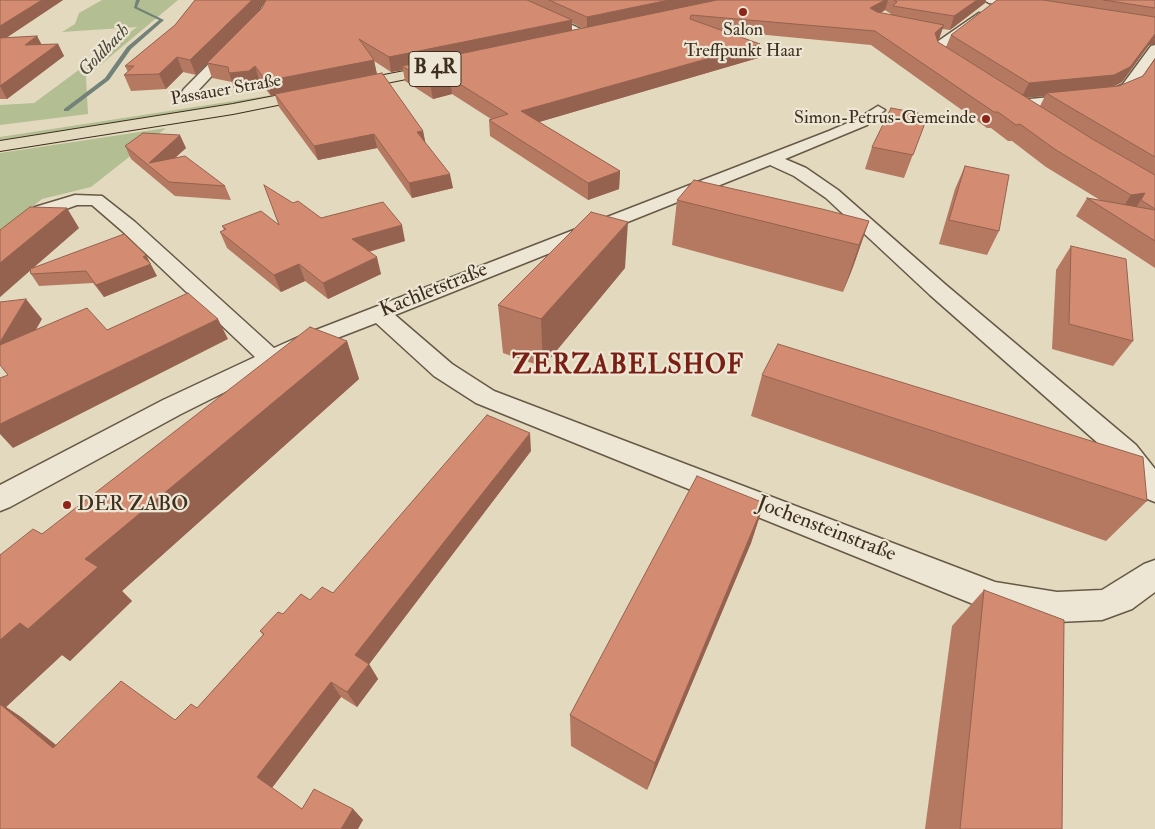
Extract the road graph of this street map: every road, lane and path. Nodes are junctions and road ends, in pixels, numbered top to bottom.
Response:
1 (271, 0) edge
2 (509, 0) edge
3 (993, 1) edge
4 (1044, 9) edge
5 (588, 31) joint
6 (932, 32) edge
7 (952, 36) junction
8 (563, 38) edge
9 (1155, 49) edge
10 (455, 62) edge
11 (971, 73) edge
12 (189, 92) dead end
13 (1003, 93) edge
14 (1019, 104) junction
15 (878, 110) dead end
16 (1035, 115) edge
17 (121, 123) junction
18 (0, 134) edge
19 (0, 146) edge
20 (771, 159) junction
21 (0, 244) edge
22 (379, 313) junction
23 (270, 358) junction
24 (1155, 490) edge
25 (0, 499) edge
26 (1155, 574) edge

1 - 12 street
2 - 5 street
3 - 4 street
3 - 7 street
5 - 8 main road
6 - 7 street
7 - 11 street
9 - 14 street
10 - 17 main road, Passauer Straße / B 4R
13 - 14 street
14 - 16 street
15 - 20 street, Kachletstraße
17 - 18 main road, B 4R
17 - 19 main road, B 4R
20 - 22 street, Kachletstraße
20 - 24 street
21 - 23 street
22 - 23 street, Kachletstraße
22 - 26 street, Jochensteinstraße
23 - 25 street, Kachletstraße

